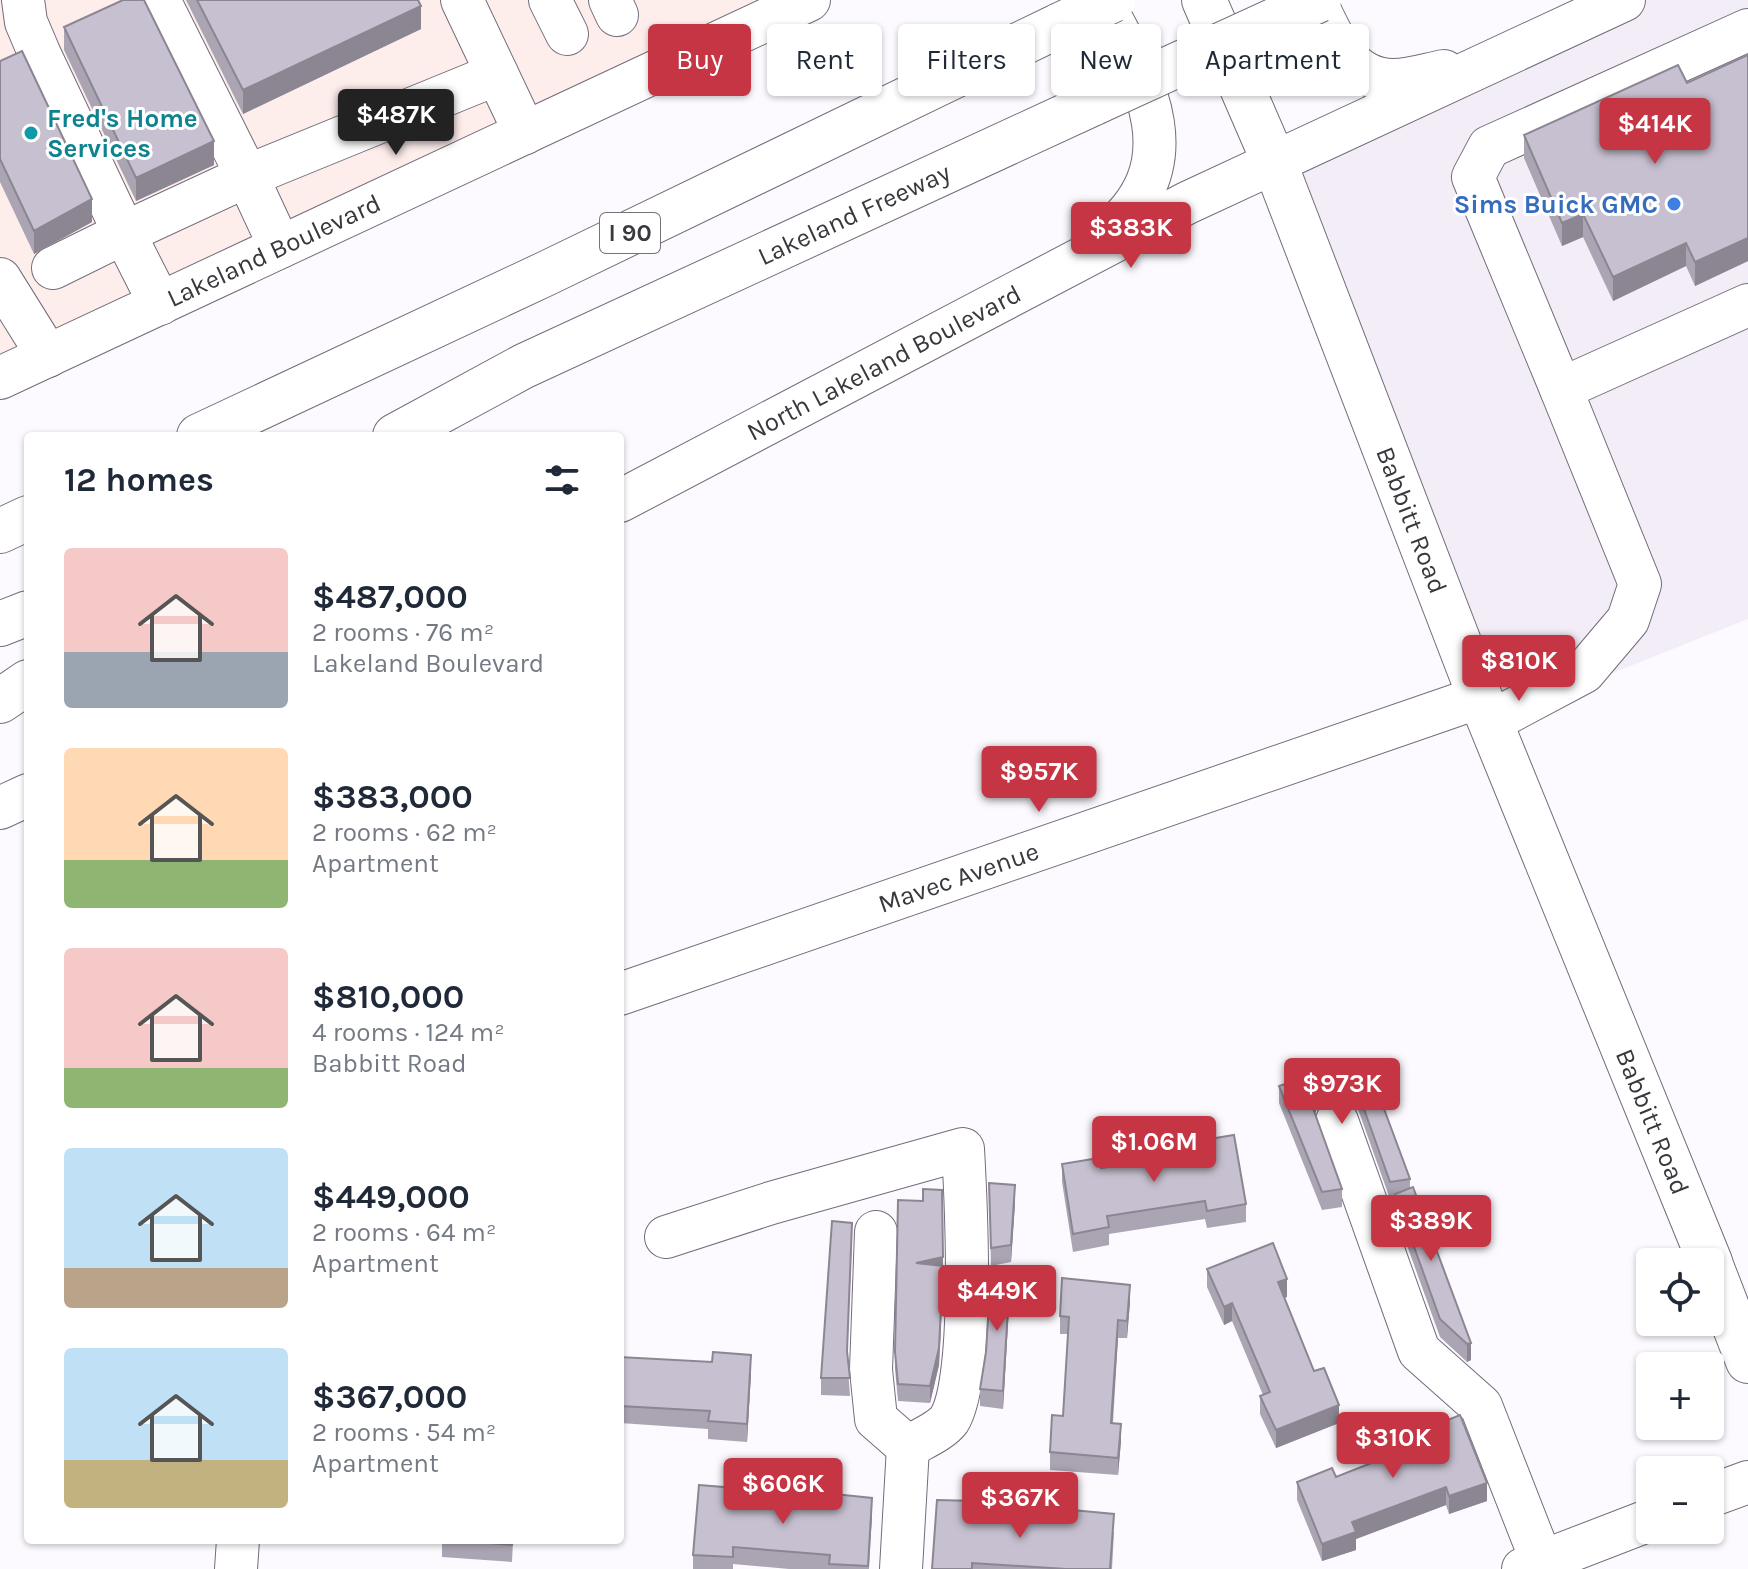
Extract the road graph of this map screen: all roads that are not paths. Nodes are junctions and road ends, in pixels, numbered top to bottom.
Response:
1 (23, 0) edge
2 (159, 0) edge
3 (462, 0) edge
4 (1101, 0) edge
5 (1113, 0) edge
6 (1204, 0) edge
7 (1317, 0) edge
8 (1624, 0) edge
9 (800, 2) edge
10 (1748, 30) edge
11 (1490, 63) junction
12 (497, 74) junction
13 (525, 133) junction
14 (1275, 164) junction
15 (247, 176) junction
16 (124, 233) junction
17 (280, 247) junction
18 (53, 268) dead end
19 (1059, 270) junction
20 (0, 279) edge
21 (160, 304) junction
22 (1748, 305) edge
23 (48, 356) junction
24 (0, 378) edge
25 (1561, 389) junction
26 (208, 432) edge
27 (402, 432) edge
28 (624, 499) edge
29 (24, 507) edge
30 (0, 516) edge
31 (24, 520) edge
32 (0, 531) edge
33 (24, 615) edge
34 (0, 624) edge
35 (24, 685) edge
36 (0, 701) edge
37 (1485, 709) junction
38 (24, 797) edge
39 (0, 808) edge
40 (624, 993) edge
41 (1337, 1121) dead end
42 (876, 1232) dead end
43 (666, 1237) dead end
44 (1711, 1248) edge
45 (1724, 1279) edge
46 (1748, 1361) edge
47 (908, 1447) junction
48 (1748, 1482) edge
49 (1724, 1491) edge
50 (1636, 1525) edge
51 (238, 1544) edge
52 (1532, 1566) edge
53 (236, 1569) edge
54 (901, 1569) edge

1 - 16 street
2 - 15 street
3 - 12 street
4 - 19 street
5 - 26 main road, I 90, bridge
6 - 14 main road, Babbitt Road
7 - 11 street
7 - 27 main road, Lakeland Freeway, bridge
8 - 11 street, North Lakeland Boulevard
9 - 13 street, Lakeland Boulevard
10 - 25 street, Mavec Avenue
11 - 14 street, North Lakeland Boulevard
12 - 13 street
12 - 15 street
13 - 17 street, Lakeland Boulevard
14 - 19 street, North Lakeland Boulevard
14 - 37 main road, Babbitt Road
15 - 16 street
15 - 17 street
16 - 18 street
16 - 21 street
17 - 21 street, Lakeland Boulevard
19 - 28 street, North Lakeland Boulevard
20 - 23 street
21 - 23 street, Lakeland Boulevard
22 - 25 street
23 - 24 street, Lakeland Boulevard
25 - 37 street, Mavec Avenue
29 - 30 main road
31 - 32 main road
33 - 34 main road
35 - 36 main road
37 - 40 street, Mavec Avenue
37 - 44 main road, Babbitt Road
38 - 39 street
41 - 52 street
42 - 47 street
43 - 47 street
45 - 46 main road, Babbitt Road
47 - 54 street
48 - 49 street
50 - 52 street
51 - 53 street

